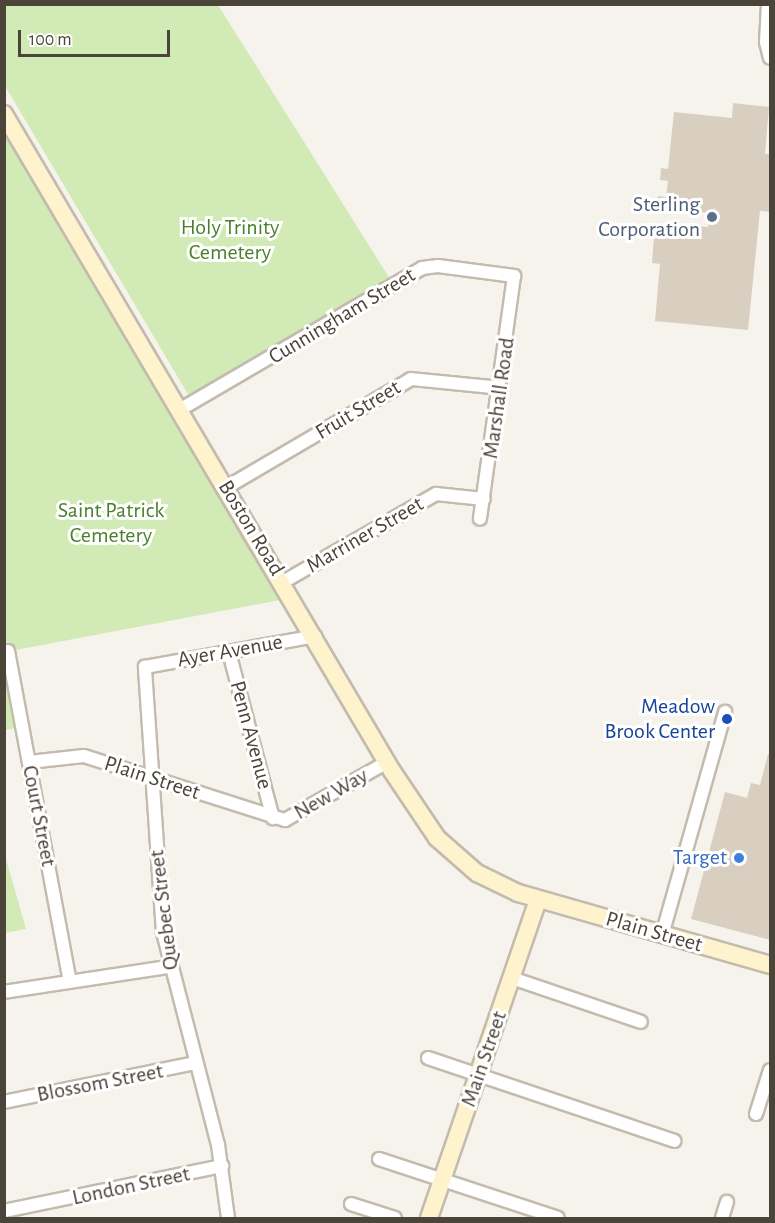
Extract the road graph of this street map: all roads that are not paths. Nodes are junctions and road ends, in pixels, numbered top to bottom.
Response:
1 (768, 4) edge
2 (771, 58) edge
3 (4, 114) edge
4 (514, 276) joint
5 (501, 388) junction
6 (181, 409) junction
7 (227, 487) junction
8 (484, 499) junction
9 (480, 519) dead end
10 (283, 582) junction
11 (315, 636) junction
12 (8, 651) dead end
13 (229, 652) junction
14 (145, 667) joint
15 (725, 712) dead end
16 (29, 762) junction
17 (387, 762) junction
18 (153, 778) junction
19 (273, 818) junction
20 (538, 900) junction
21 (662, 935) junction
22 (771, 965) edge
23 (168, 967) junction
24 (512, 978) junction
25 (70, 981) junction
26 (4, 992) edge
27 (641, 1022) dead end
28 (428, 1058) dead end
29 (196, 1063) junction
30 (771, 1070) edge
31 (478, 1075) junction
32 (4, 1102) edge
33 (756, 1114) dead end
34 (674, 1141) dead end
35 (379, 1159) dead end
36 (222, 1166) junction
37 (442, 1181) junction
38 (728, 1202) dead end
39 (351, 1203) dead end
40 (4, 1211) edge
41 (228, 1218) edge
42 (395, 1218) edge
43 (429, 1218) edge
44 (558, 1218) edge
45 (722, 1218) edge

1 - 2 street
3 - 6 main road, Boston Road
4 - 5 street, Marshall Road
4 - 6 street, Cunningham Street
5 - 7 street, Fruit Street
5 - 8 street, Marshall Road
6 - 7 main road, Boston Road
7 - 10 main road, Boston Road
8 - 9 street, Marshall Road
8 - 10 street, Marriner Street
10 - 11 main road, Boston Road
11 - 13 street, Ayer Avenue
11 - 17 main road, Boston Road
12 - 16 street, Court Street
13 - 14 street, Ayer Avenue
13 - 19 street, Penn Avenue
14 - 18 street, Quebec Street
15 - 21 street
16 - 18 street, Plain Street
16 - 25 street, Court Street
17 - 19 street, New Way
17 - 20 main road, Boston Road
18 - 19 street, Plain Street
18 - 23 street, Quebec Street
20 - 21 main road, Plain Street
20 - 24 main road, Main Street
21 - 22 main road, Plain Street
23 - 25 street
23 - 29 street, Quebec Street
24 - 27 street
24 - 31 main road, Main Street
25 - 26 street
28 - 31 street
29 - 32 street, Blossom Street
29 - 36 street, Quebec Street
30 - 33 street
31 - 34 street
31 - 37 main road, Main Street
35 - 37 street
36 - 40 street, London Street
36 - 41 street, Quebec Street
37 - 43 main road, Main Street
37 - 44 street
38 - 45 street
39 - 42 street

